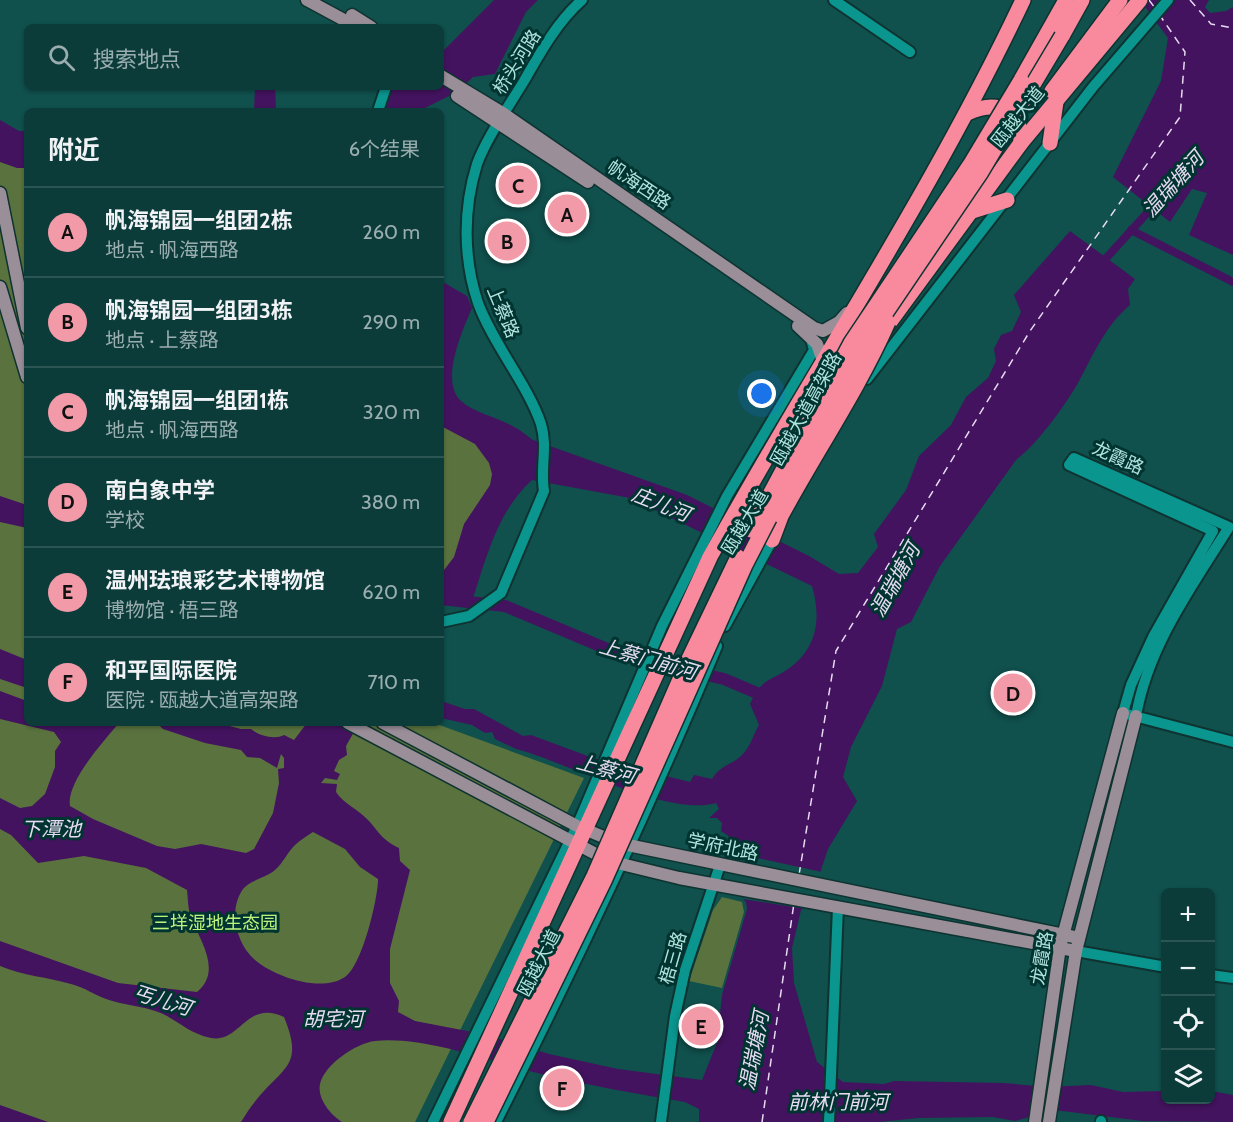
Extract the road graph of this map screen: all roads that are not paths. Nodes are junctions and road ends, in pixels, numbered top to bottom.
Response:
1 (307, 0) edge
2 (325, 0) edge
3 (582, 0) edge
4 (834, 0) edge
5 (1023, 0) edge
6 (1056, 0) edge
7 (1066, 0) edge
8 (1082, 0) edge
9 (1168, 0) edge
10 (1119, 1) edge
11 (1137, 3) edge
12 (351, 24) edge
13 (366, 24) edge
14 (910, 52) dead end
15 (444, 79) edge
16 (1021, 80) junction
17 (444, 86) edge
18 (385, 90) edge
19 (462, 95) junction
20 (1057, 100) junction
21 (379, 108) edge
22 (967, 113) junction
23 (502, 119) junction
24 (1021, 143) junction
25 (1050, 143) junction
26 (0, 193) edge
27 (1007, 200) junction
28 (969, 212) junction
29 (878, 271) junction
30 (906, 283) junction
31 (0, 287) edge
32 (24, 314) edge
33 (812, 331) junction
34 (824, 360) junction
35 (24, 367) edge
36 (806, 459) junction
37 (801, 493) junction
38 (724, 516) junction
39 (766, 536) junction
40 (711, 542) junction
41 (751, 563) junction
42 (444, 621) edge
43 (1129, 714) junction
44 (354, 726) edge
45 (388, 726) edge
46 (1233, 742) edge
47 (581, 827) junction
48 (573, 843) junction
49 (623, 844) junction
50 (615, 862) junction
51 (725, 866) junction
52 (714, 884) junction
53 (838, 907) junction
54 (1079, 938) junction
55 (1061, 941) junction
56 (1076, 951) junction
57 (1161, 966) edge
58 (1215, 976) edge
59 (1233, 978) edge
60 (488, 1026) junction
61 (470, 1064) junction
62 (512, 1076) junction
63 (1049, 1120) edge
64 (1035, 1121) edge
65 (433, 1122) edge
66 (444, 1122) edge
67 (451, 1122) edge
68 (471, 1122) edge
69 (484, 1122) edge
70 (496, 1122) edge
71 (662, 1122) edge
72 (829, 1122) edge

1 - 12 main road
2 - 13 main road
3 - 23 street, 桥头河路
4 - 14 street
5 - 22 highway, 瓯越大道
6 - 16 highway
7 - 16 highway, 瓯越大道高架路
8 - 30 highway, 瓯越大道高架路, bridge
9 - 25 street
10 - 24 highway
11 - 20 highway, 瓯越大道
15 - 19 main road, 帆海西路
16 - 68 highway, 瓯越大道高架路, bridge
17 - 19 main road, 帆海西路
18 - 21 street
19 - 23 main road, 帆海西路
20 - 24 highway, 瓯越大道
20 - 25 highway
22 - 24 highway
22 - 29 highway, 瓯越大道
23 - 33 main road, 帆海西路
23 - 42 street, 上蔡路
24 - 28 highway, 瓯越大道
25 - 27 street
26 - 32 main road
27 - 28 highway
27 - 37 street
28 - 36 highway, 瓯越大道
29 - 33 main road
29 - 34 highway, 瓯越大道
30 - 39 highway, bridge
30 - 69 highway, 瓯越大道高架路, bridge
31 - 35 main road
33 - 34 main road
33 - 38 street
34 - 38 highway, 瓯越大道
36 - 37 street
36 - 39 highway, 瓯越大道
37 - 39 street
38 - 40 highway, 瓯越大道
39 - 41 highway, 瓯越大道, bridge
40 - 47 highway, 瓯越大道
40 - 47 street
41 - 49 street
41 - 49 highway, 瓯越大道, bridge
43 - 43 street, 龙霞路
43 - 46 street
43 - 54 main road, 龙霞路
43 - 55 main road, 龙霞路
44 - 48 main road
45 - 47 main road, 学府北路
47 - 48 highway, 瓯越大道
47 - 49 main road, 学府北路
48 - 50 main road
48 - 60 street
48 - 60 highway, 瓯越大道
49 - 50 highway, 瓯越大道
49 - 51 main road, 学府北路
50 - 52 main road
50 - 62 highway, 瓯越大道, bridge
51 - 52 street, 梧三路
51 - 55 main road, 学府北路
52 - 53 main road
52 - 71 street, 梧三路
53 - 55 main road
53 - 72 street
54 - 55 main road, 学府北路
54 - 56 main road, 龙霞路
55 - 56 main road
55 - 64 main road, 龙霞路
56 - 57 street
56 - 63 main road, 龙霞路
58 - 59 street
60 - 61 highway, 瓯越大道
61 - 65 street
61 - 66 highway
61 - 67 highway, 瓯越大道
62 - 69 highway, 瓯越大道
62 - 70 street

